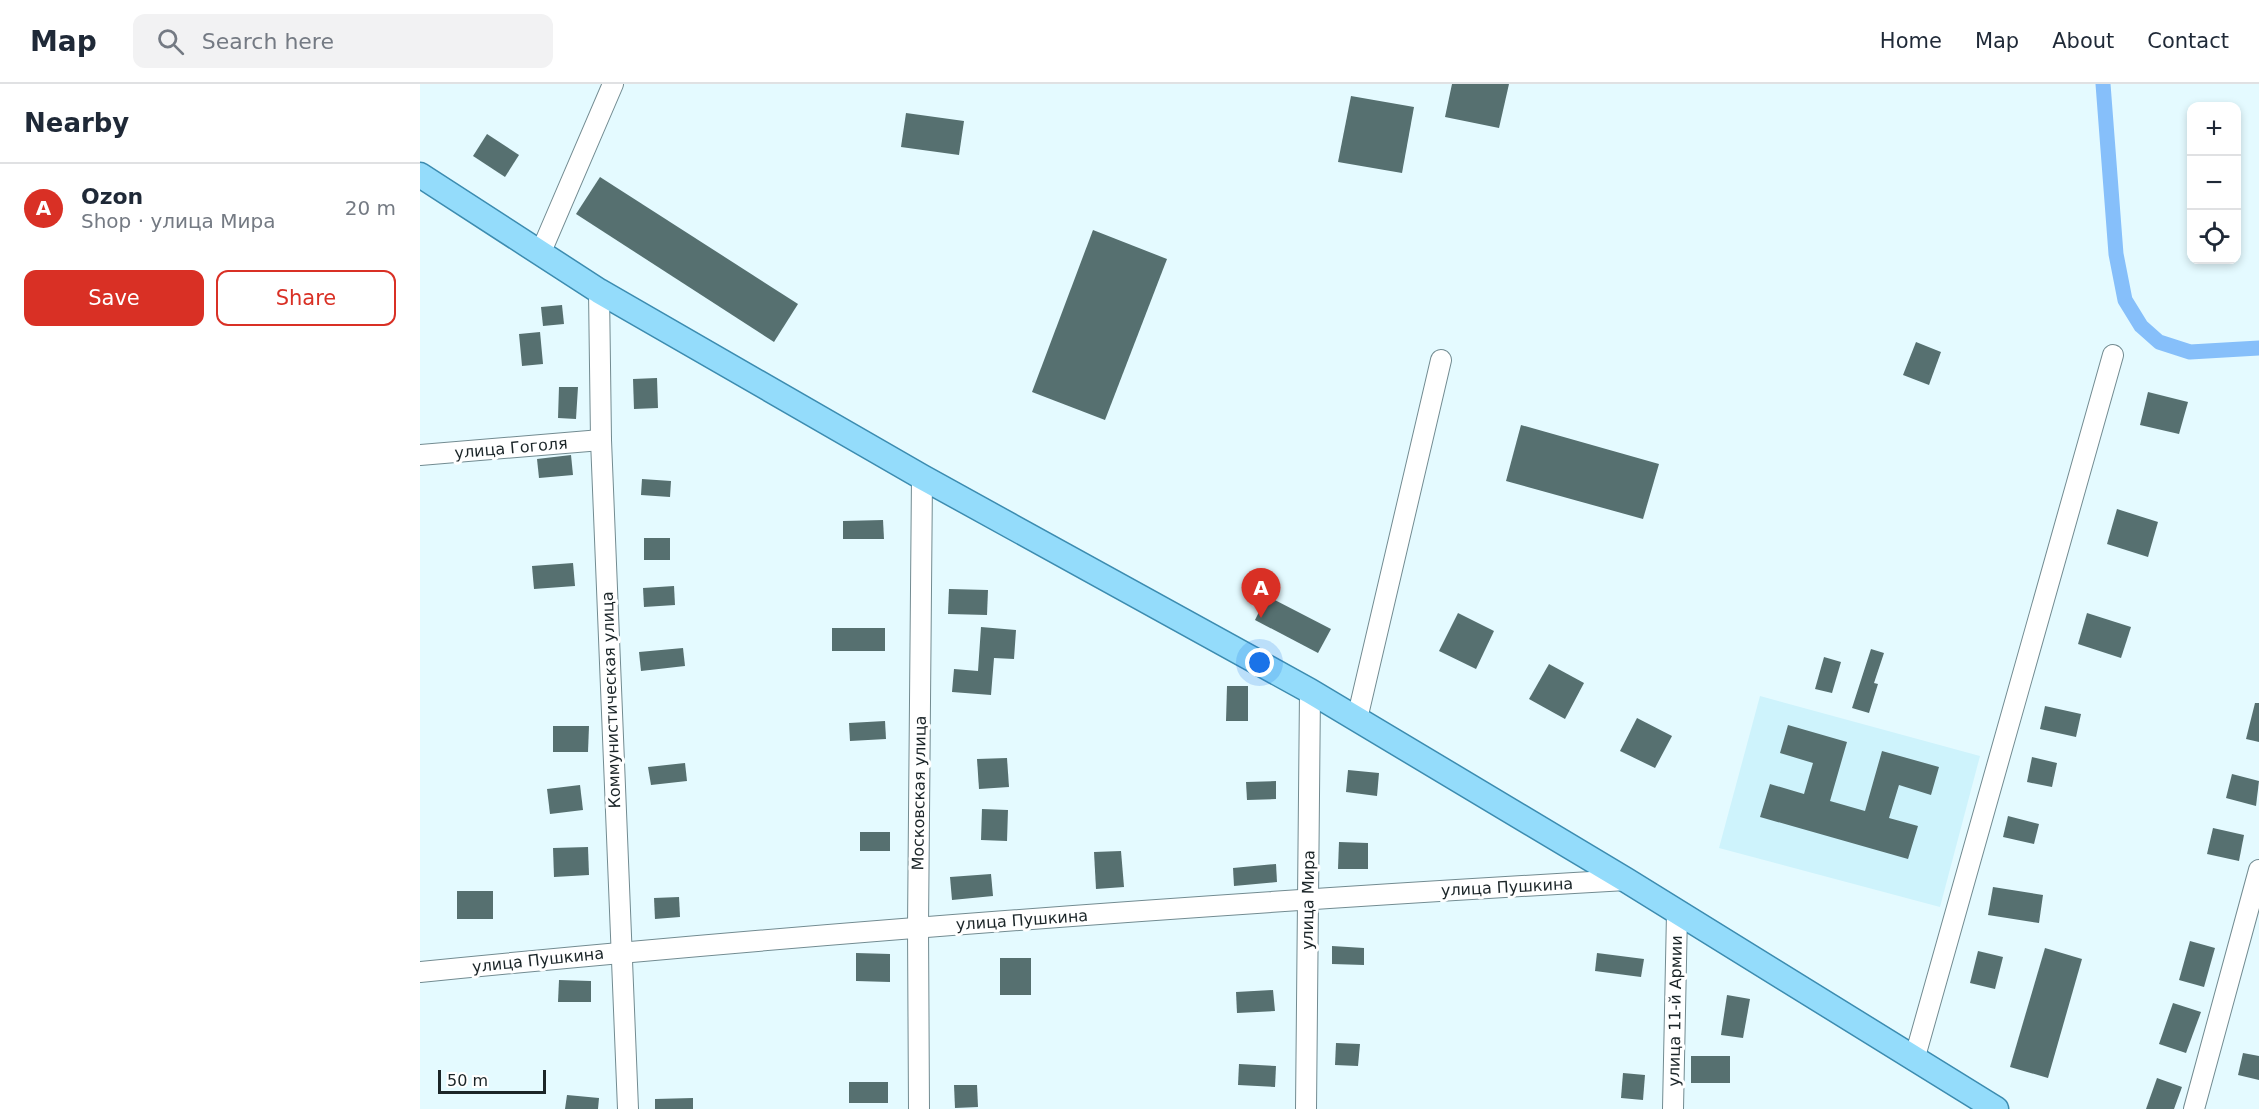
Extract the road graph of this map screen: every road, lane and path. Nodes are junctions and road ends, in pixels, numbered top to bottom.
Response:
1 (613, 84) edge
2 (420, 175) edge
3 (540, 254) junction
4 (598, 291) junction
5 (2113, 355) dead end
6 (1441, 360) dead end
7 (601, 440) junction
8 (420, 455) edge
9 (922, 477) junction
10 (1310, 692) junction
11 (1357, 719) junction
12 (2259, 870) edge
13 (1626, 880) junction
14 (1308, 899) junction
15 (1677, 913) junction
16 (918, 927) junction
17 (620, 952) junction
18 (420, 972) edge
19 (1914, 1060) junction
20 (628, 1109) edge
21 (919, 1109) edge
22 (1306, 1109) edge
23 (1673, 1109) edge
24 (1996, 1109) edge
25 (2194, 1109) edge

1 - 3 street
2 - 3 main road
3 - 4 main road
4 - 7 street, Коммунистическая улица
4 - 9 main road
5 - 19 street
6 - 11 street
7 - 8 street, улица Гоголя
7 - 17 street, Коммунистическая улица
9 - 10 main road
9 - 16 street, Московская улица
10 - 11 main road
10 - 14 street, улица Мира
11 - 13 main road
12 - 25 street
13 - 14 street, улица Пушкина
13 - 15 main road
14 - 16 street, улица Пушкина
14 - 22 street, улица Мира
15 - 19 main road
15 - 23 street, улица 11-й Армии
16 - 17 street, улица Пушкина
16 - 21 street, Московская улица
17 - 18 street, улица Пушкина
17 - 20 street, Коммунистическая улица
19 - 24 main road

